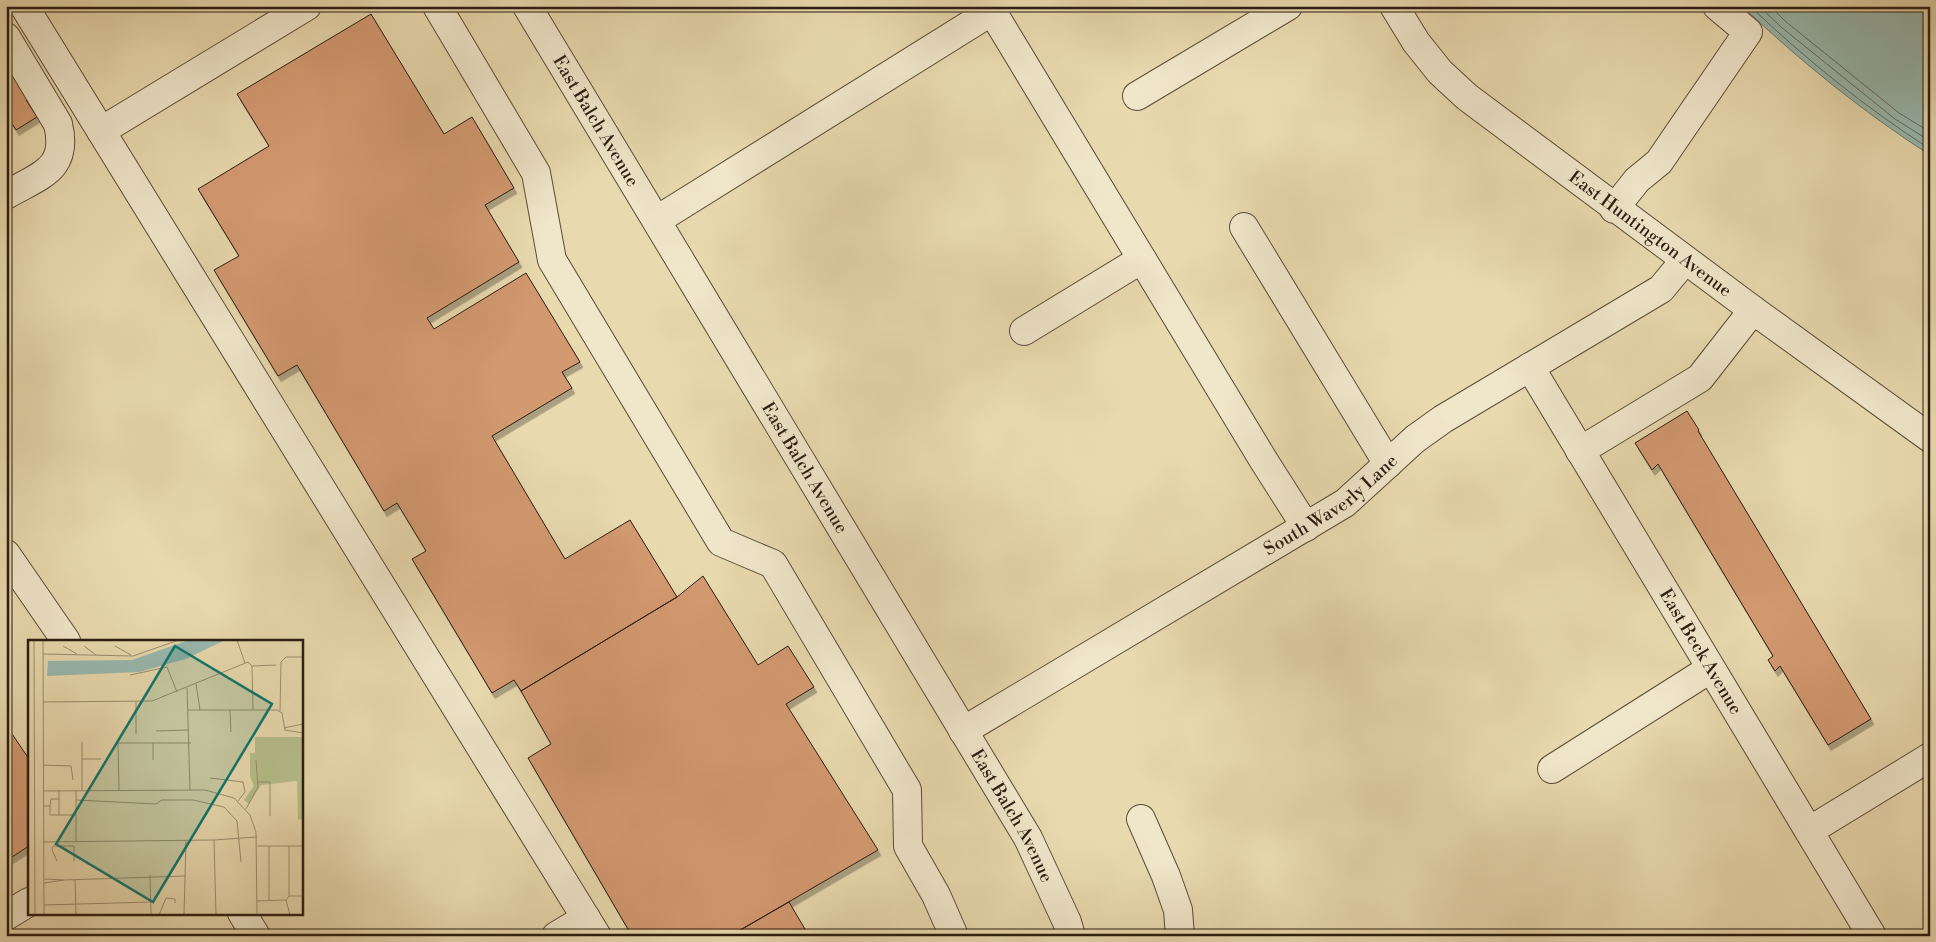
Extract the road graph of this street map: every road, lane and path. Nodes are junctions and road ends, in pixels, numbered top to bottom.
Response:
1 (24, 6) edge
2 (437, 6) edge
3 (527, 6) edge
4 (1288, 6) edge
5 (1394, 6) edge
6 (1717, 6) edge
7 (297, 9) edge
8 (6, 37) edge
9 (1137, 96) dead end
10 (101, 131) junction
11 (6, 196) edge
12 (1614, 209) junction
13 (657, 220) junction
14 (1244, 227) dead end
15 (1142, 259) junction
16 (1685, 260) junction
17 (1752, 310) junction
18 (1024, 331) dead end
19 (1530, 367) junction
20 (1930, 438) edge
21 (1580, 451) junction
22 (1388, 464) junction
23 (1306, 528) junction
24 (6, 554) edge
25 (65, 640) edge
26 (1710, 669) junction
27 (963, 731) junction
28 (1930, 757) edge
29 (1552, 769) dead end
30 (1141, 819) dead end
31 (1809, 831) junction
32 (28, 903) edge
33 (243, 914) edge
34 (6, 916) edge
35 (592, 927) edge
36 (256, 936) edge
37 (556, 936) edge
38 (954, 936) edge
39 (1071, 936) edge
40 (1180, 936) edge
41 (1872, 936) edge

1 - 10 street
2 - 38 street
3 - 13 street, East Balch Avenue
4 - 9 street
5 - 12 street, East Huntington Avenue
6 - 12 street
7 - 10 street
8 - 11 street
10 - 35 street
12 - 16 street, East Huntington Avenue
13 - 15 street
13 - 27 street, East Balch Avenue
14 - 22 street
15 - 18 street
15 - 23 street
16 - 17 street, East Huntington Avenue
16 - 19 street, South Waverly Lane
17 - 20 street, East Huntington Avenue
17 - 21 street
19 - 21 street, East Beck Avenue
19 - 22 street, South Waverly Lane
21 - 26 street, East Beck Avenue
22 - 23 street, South Waverly Lane
23 - 27 street, South Waverly Lane
24 - 25 street
26 - 29 street
26 - 31 street, East Beck Avenue
27 - 39 street, East Balch Avenue
28 - 31 street
30 - 40 street
31 - 41 street, East Beck Avenue
32 - 34 street
33 - 36 street
35 - 37 street

